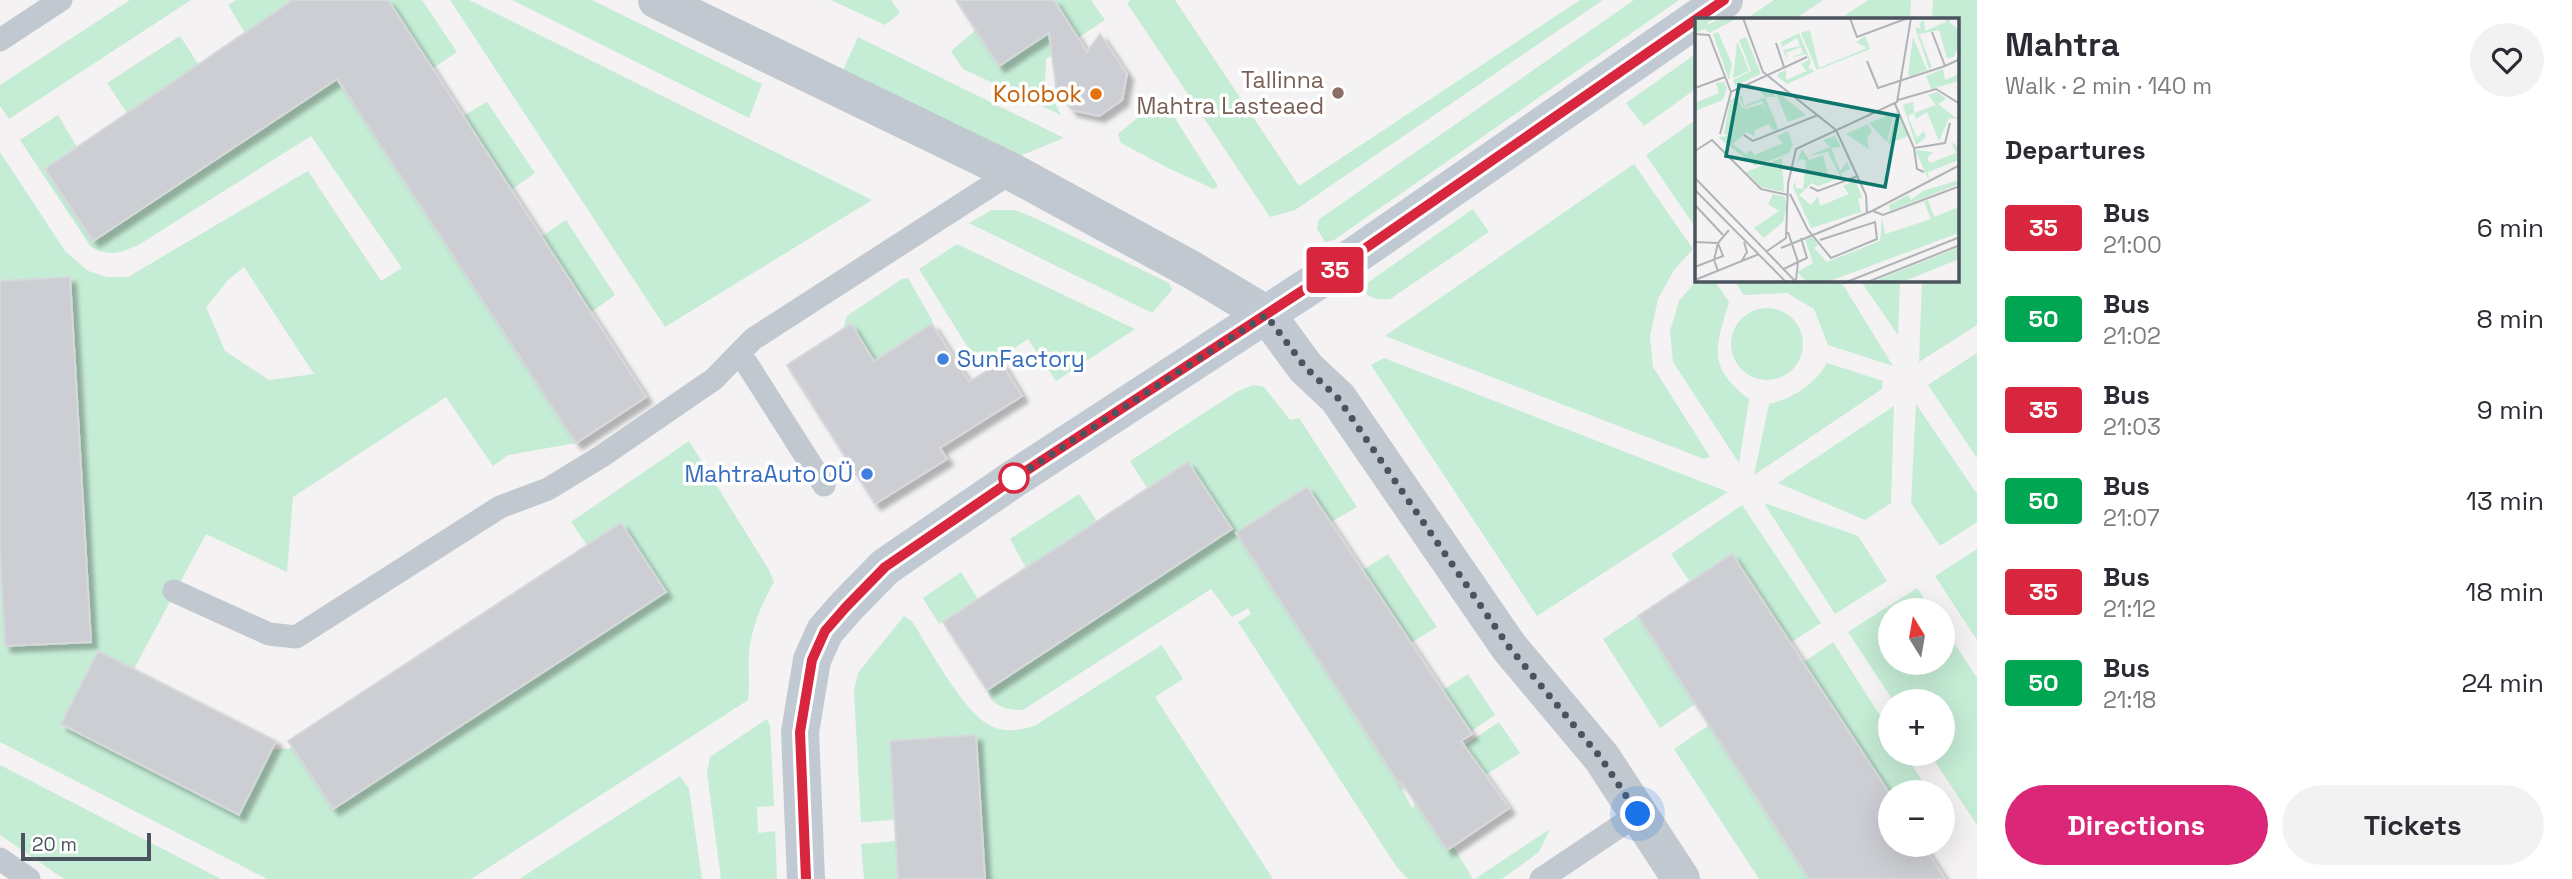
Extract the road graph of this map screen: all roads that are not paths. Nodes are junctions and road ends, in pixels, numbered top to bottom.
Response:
1 (61, 0) edge
2 (657, 0) edge
3 (1724, 0) edge
4 (1698, 18) edge
5 (1695, 20) edge
6 (0, 40) edge
7 (1013, 172) junction
8 (1266, 315) junction
9 (740, 353) junction
10 (824, 485) dead end
11 (174, 591) dead end
12 (1638, 814) junction
13 (0, 859) edge
14 (29, 879) edge
15 (806, 879) edge
16 (1541, 879) edge
17 (1681, 879) edge

1 - 6 lane
2 - 7 street
3 - 4 street
5 - 8 street
7 - 8 street
7 - 9 lane
8 - 12 street
8 - 15 street
9 - 10 lane
9 - 11 lane
12 - 16 lane
12 - 17 street
13 - 14 lane

